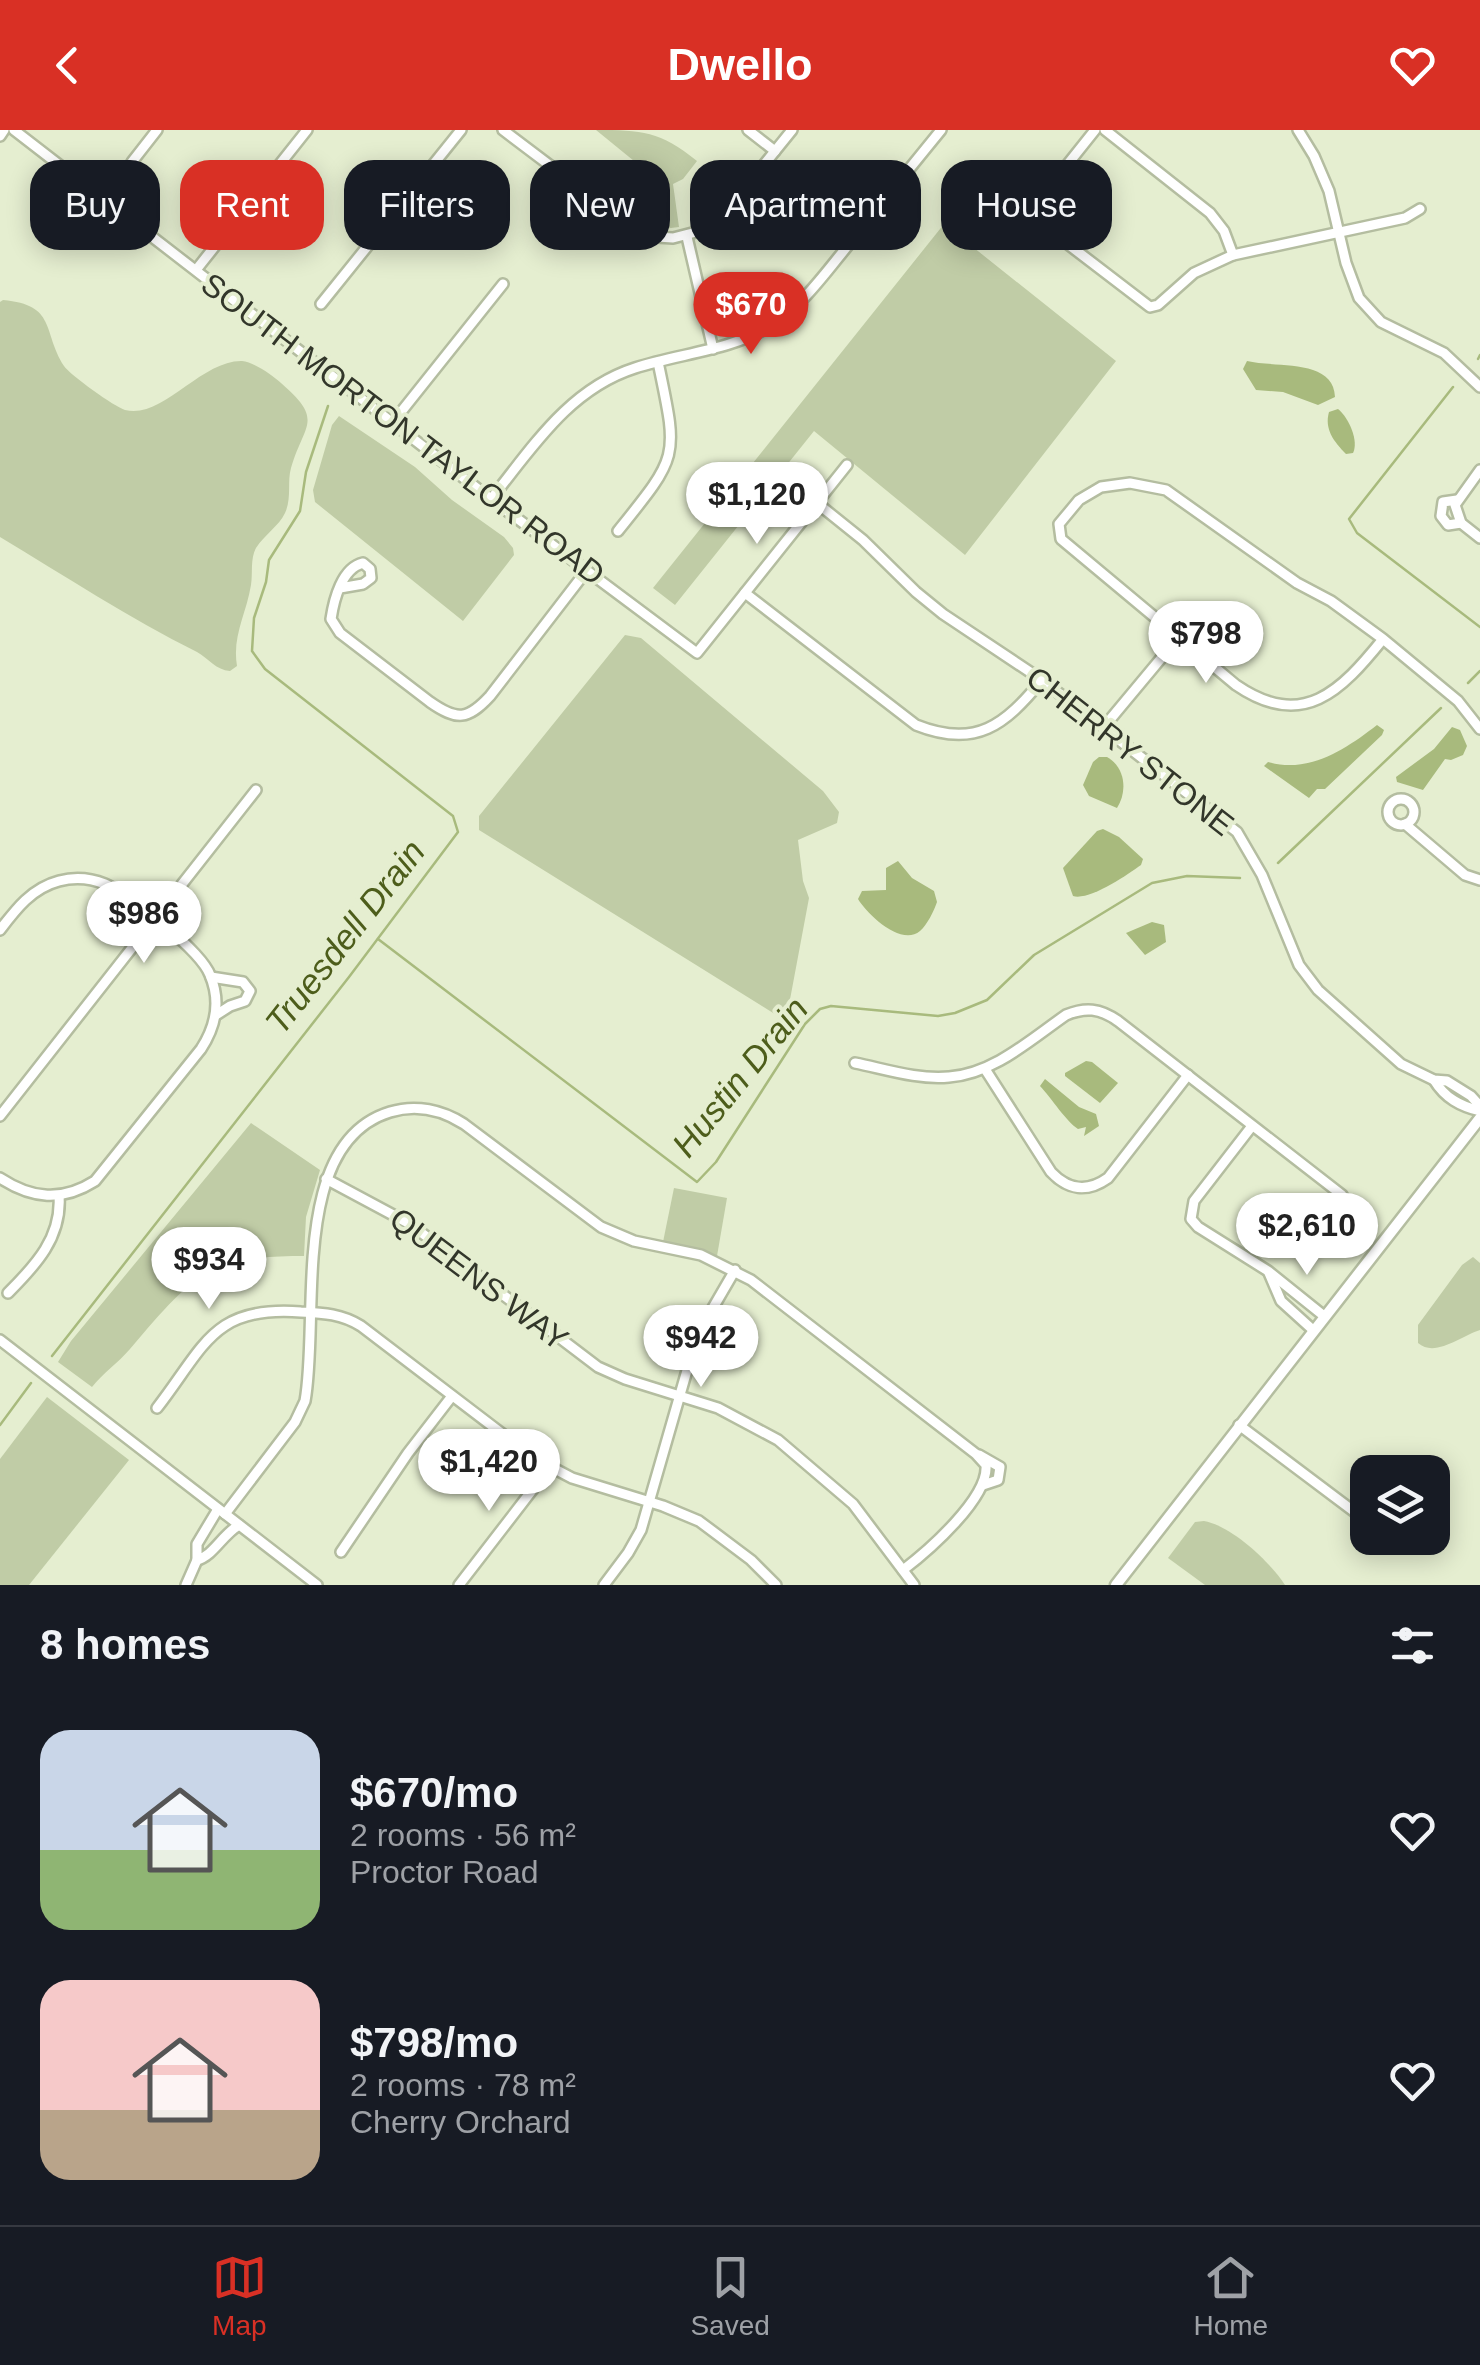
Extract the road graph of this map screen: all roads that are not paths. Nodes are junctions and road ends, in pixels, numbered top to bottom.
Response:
1 (14, 130) edge
2 (157, 130) edge
3 (461, 130) edge
4 (503, 130) edge
5 (748, 130) edge
6 (792, 130) edge
7 (941, 130) edge
8 (1095, 130) edge
9 (1105, 130) edge
10 (1298, 130) edge
11 (304, 131) edge
12 (775, 152) junction
13 (134, 160) edge
14 (1420, 209) dead end
15 (1340, 231) junction
16 (687, 236) junction
17 (1233, 255) junction
18 (196, 270) junction
19 (503, 284) dead end
20 (322, 304) dead end
21 (712, 349) junction
22 (658, 362) junction
23 (1480, 387) edge
24 (394, 422) junction
25 (848, 465) dead end
26 (1480, 470) edge
27 (491, 499) junction
28 (817, 504) junction
29 (1456, 505) junction
30 (1460, 523) junction
31 (618, 531) dead end
32 (1480, 538) edge
33 (587, 570) junction
34 (340, 588) dead end
35 (745, 592) junction
36 (1178, 638) junction
37 (1383, 639) junction
38 (1042, 680) junction
39 (1103, 728) junction
40 (1480, 729) edge
41 (256, 790) dead end
42 (1405, 824) dead end
43 (1480, 880) edge
44 (155, 920) junction
45 (0, 930) edge
46 (211, 977) junction
47 (216, 1016) junction
48 (855, 1063) dead end
49 (985, 1069) junction
50 (912, 1074) junction
51 (1188, 1075) junction
52 (911, 1087) dead end
53 (1480, 1112) edge
54 (0, 1116) edge
55 (1252, 1126) junction
56 (0, 1178) edge
57 (326, 1179) junction
58 (59, 1196) junction
59 (1351, 1212) dead end
60 (735, 1270) junction
61 (1268, 1271) junction
62 (8, 1292) dead end
63 (312, 1312) junction
64 (1324, 1316) junction
65 (1313, 1330) junction
66 (0, 1340) edge
67 (452, 1396) junction
68 (680, 1396) junction
69 (157, 1408) dead end
70 (1239, 1425) junction
71 (550, 1467) junction
72 (650, 1502) junction
73 (1350, 1508) edge
74 (221, 1512) junction
75 (239, 1526) junction
76 (340, 1552) dead end
77 (197, 1560) junction
78 (903, 1570) junction
79 (186, 1585) edge
80 (318, 1585) edge
81 (459, 1585) edge
82 (604, 1585) edge
83 (776, 1585) edge
84 (914, 1585) edge
85 (1116, 1585) edge

1 - 18 street, SOUTH MORTON TAYLOR ROAD
2 - 13 street
3 - 20 street
4 - 16 street
5 - 12 street
6 - 12 street
7 - 21 street
8 - 17 street
9 - 17 street
10 - 15 street
11 - 18 street
12 - 16 street
14 - 15 street
15 - 17 street
15 - 23 street
16 - 21 street
18 - 24 street, SOUTH MORTON TAYLOR ROAD
19 - 24 street
21 - 22 street
22 - 27 street
22 - 31 street
24 - 27 street, SOUTH MORTON TAYLOR ROAD
25 - 28 street
26 - 29 street
27 - 33 street, SOUTH MORTON TAYLOR ROAD
28 - 35 street
28 - 38 street, CHERRY STONE
29 - 30 street
29 - 30 street
30 - 32 street
33 - 34 street
33 - 35 street, SOUTH MORTON TAYLOR ROAD
35 - 38 street
36 - 37 street
36 - 37 street
36 - 39 street
37 - 40 street
38 - 39 street, CHERRY STONE
39 - 53 street, CHERRY STONE
41 - 44 street
42 - 43 street
44 - 45 street
44 - 46 street
44 - 54 street
46 - 47 street
46 - 47 street
47 - 58 street
48 - 50 street
49 - 50 street
49 - 51 street
49 - 51 street
50 - 52 street
51 - 55 street
53 - 64 main road
55 - 59 street
55 - 61 street
56 - 58 street
57 - 60 street
57 - 63 street
57 - 68 street, QUEENS WAY
58 - 62 street
60 - 68 street
60 - 78 street
61 - 64 street
61 - 65 street
63 - 67 street
63 - 69 street
63 - 74 street
64 - 65 main road
65 - 70 main road
66 - 74 street
67 - 71 street
67 - 76 street
68 - 72 street
68 - 78 street, QUEENS WAY
70 - 73 street
70 - 85 main road
71 - 72 street
71 - 81 street
72 - 82 street
72 - 83 street
74 - 75 street
74 - 77 street
75 - 77 street
75 - 80 street
77 - 79 street
78 - 84 street, QUEENS WAY

